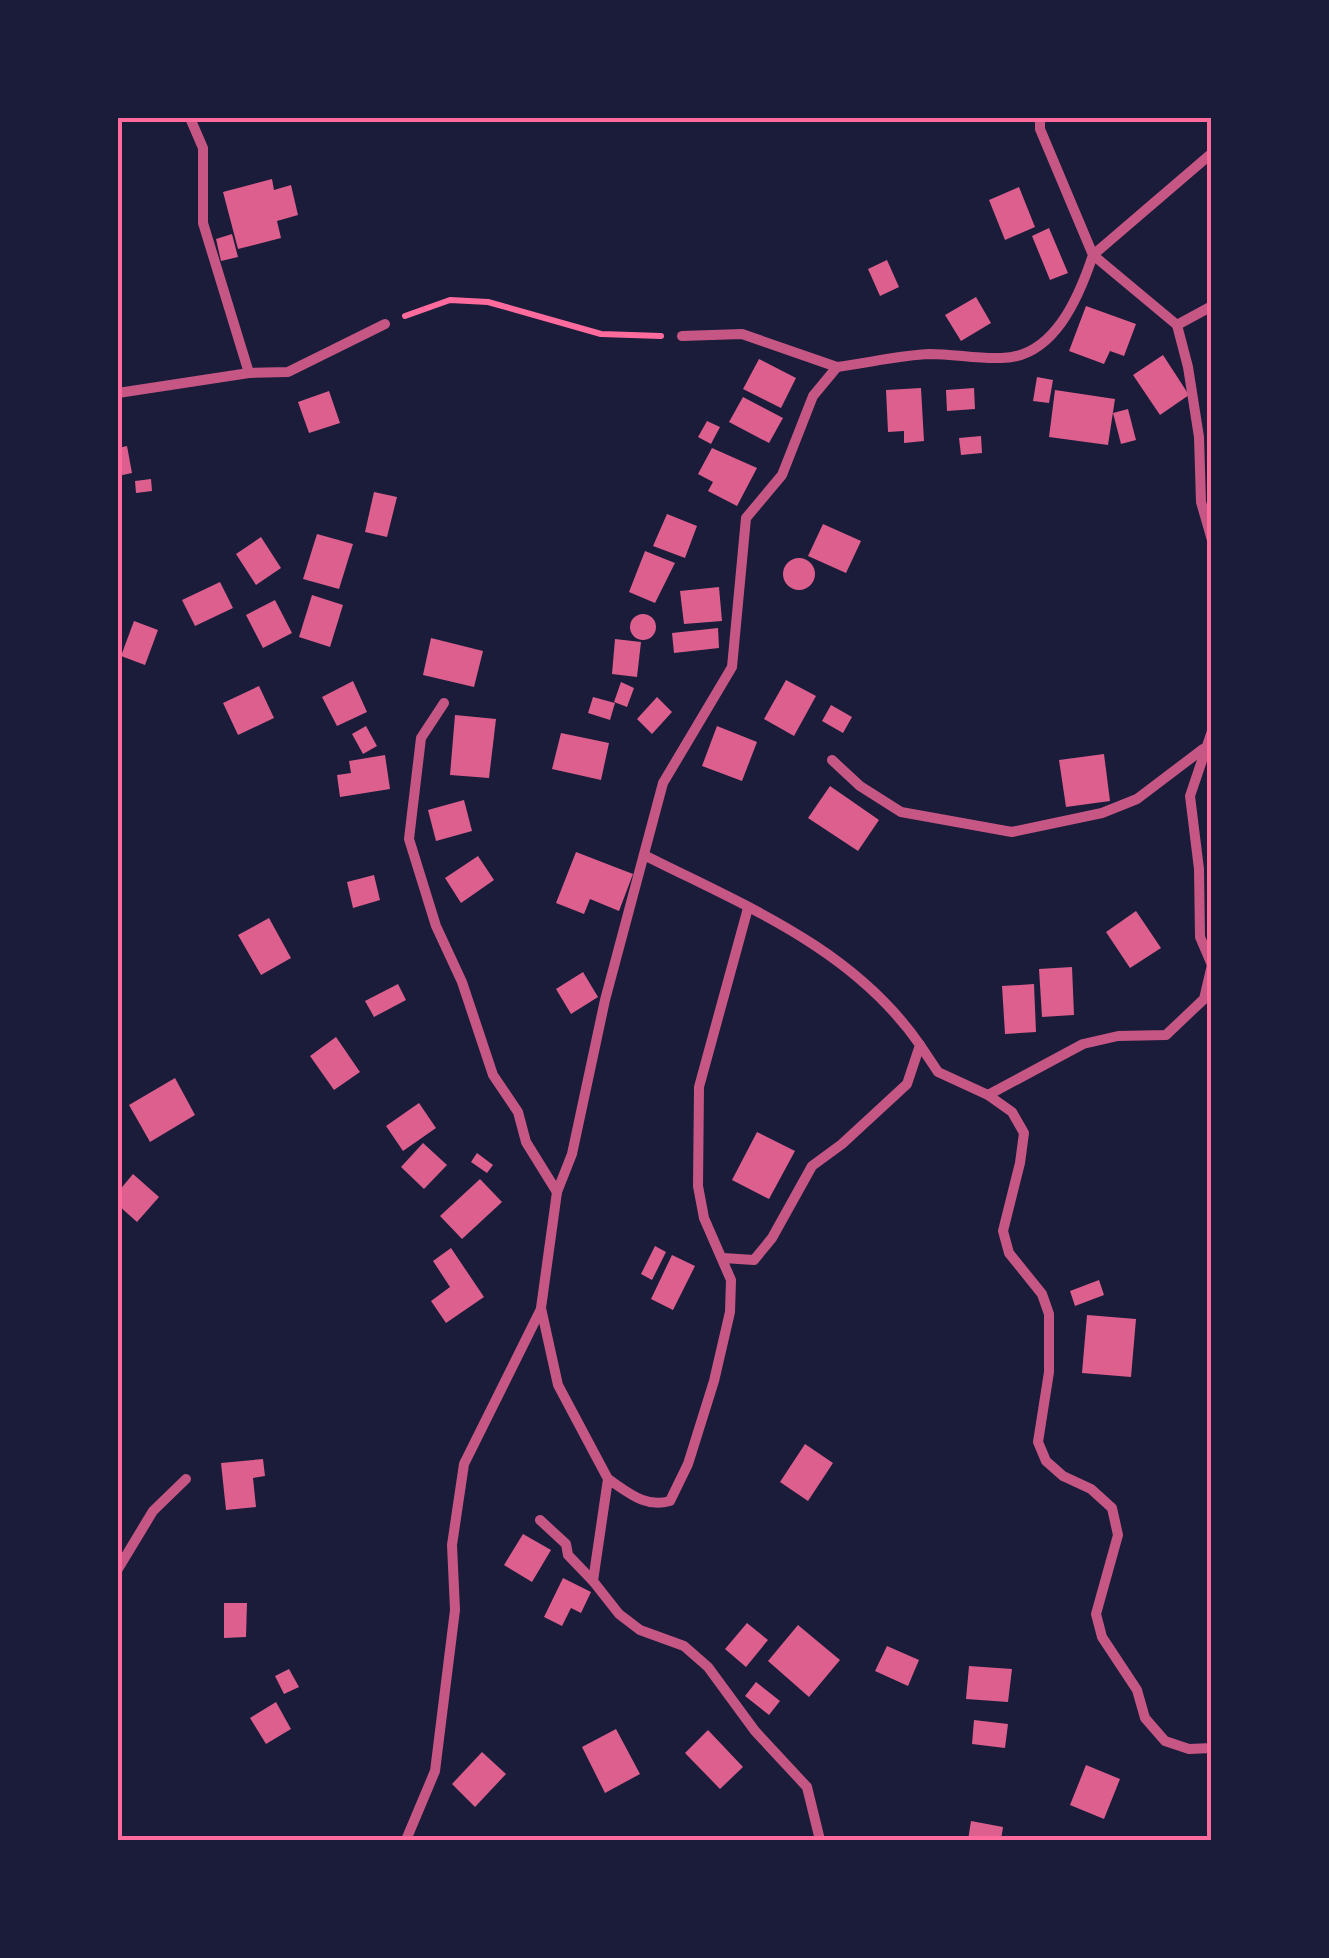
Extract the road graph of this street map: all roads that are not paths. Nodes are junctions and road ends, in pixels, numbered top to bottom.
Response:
1 (190, 118) edge
2 (1040, 118) edge
3 (1212, 153) edge
4 (1094, 255) junction
5 (1212, 306) edge
6 (386, 324) road end
7 (1177, 325) junction
8 (682, 336) road end
9 (837, 367) junction
10 (249, 374) junction
11 (118, 393) edge
12 (1212, 540) edge
13 (444, 703) dead end
14 (1212, 731) edge
15 (1203, 749) junction
16 (832, 760) dead end
17 (644, 855) junction
18 (748, 908) junction
19 (1212, 965) edge
20 (920, 1045) junction
21 (988, 1095) junction
22 (557, 1192) junction
23 (723, 1258) junction
24 (541, 1308) junction
25 (186, 1479) dead end
26 (608, 1479) junction
27 (540, 1520) dead end
28 (118, 1570) edge
29 (593, 1581) junction
30 (1212, 1748) edge
31 (406, 1840) edge
32 (820, 1840) edge

1 - 10 street
2 - 4 street
3 - 4 street
4 - 7 street
4 - 9 street
5 - 7 street
6 - 10 street
7 - 12 street
8 - 9 street
9 - 17 street
10 - 11 street
13 - 22 street
14 - 15 street
15 - 16 street
15 - 19 street
17 - 18 street
17 - 22 street
18 - 20 street
18 - 23 street
19 - 21 street
20 - 21 street
20 - 23 street
21 - 30 street
22 - 24 street
23 - 26 street
24 - 26 street
24 - 31 street
25 - 28 street
26 - 29 street
27 - 29 street
29 - 32 street

